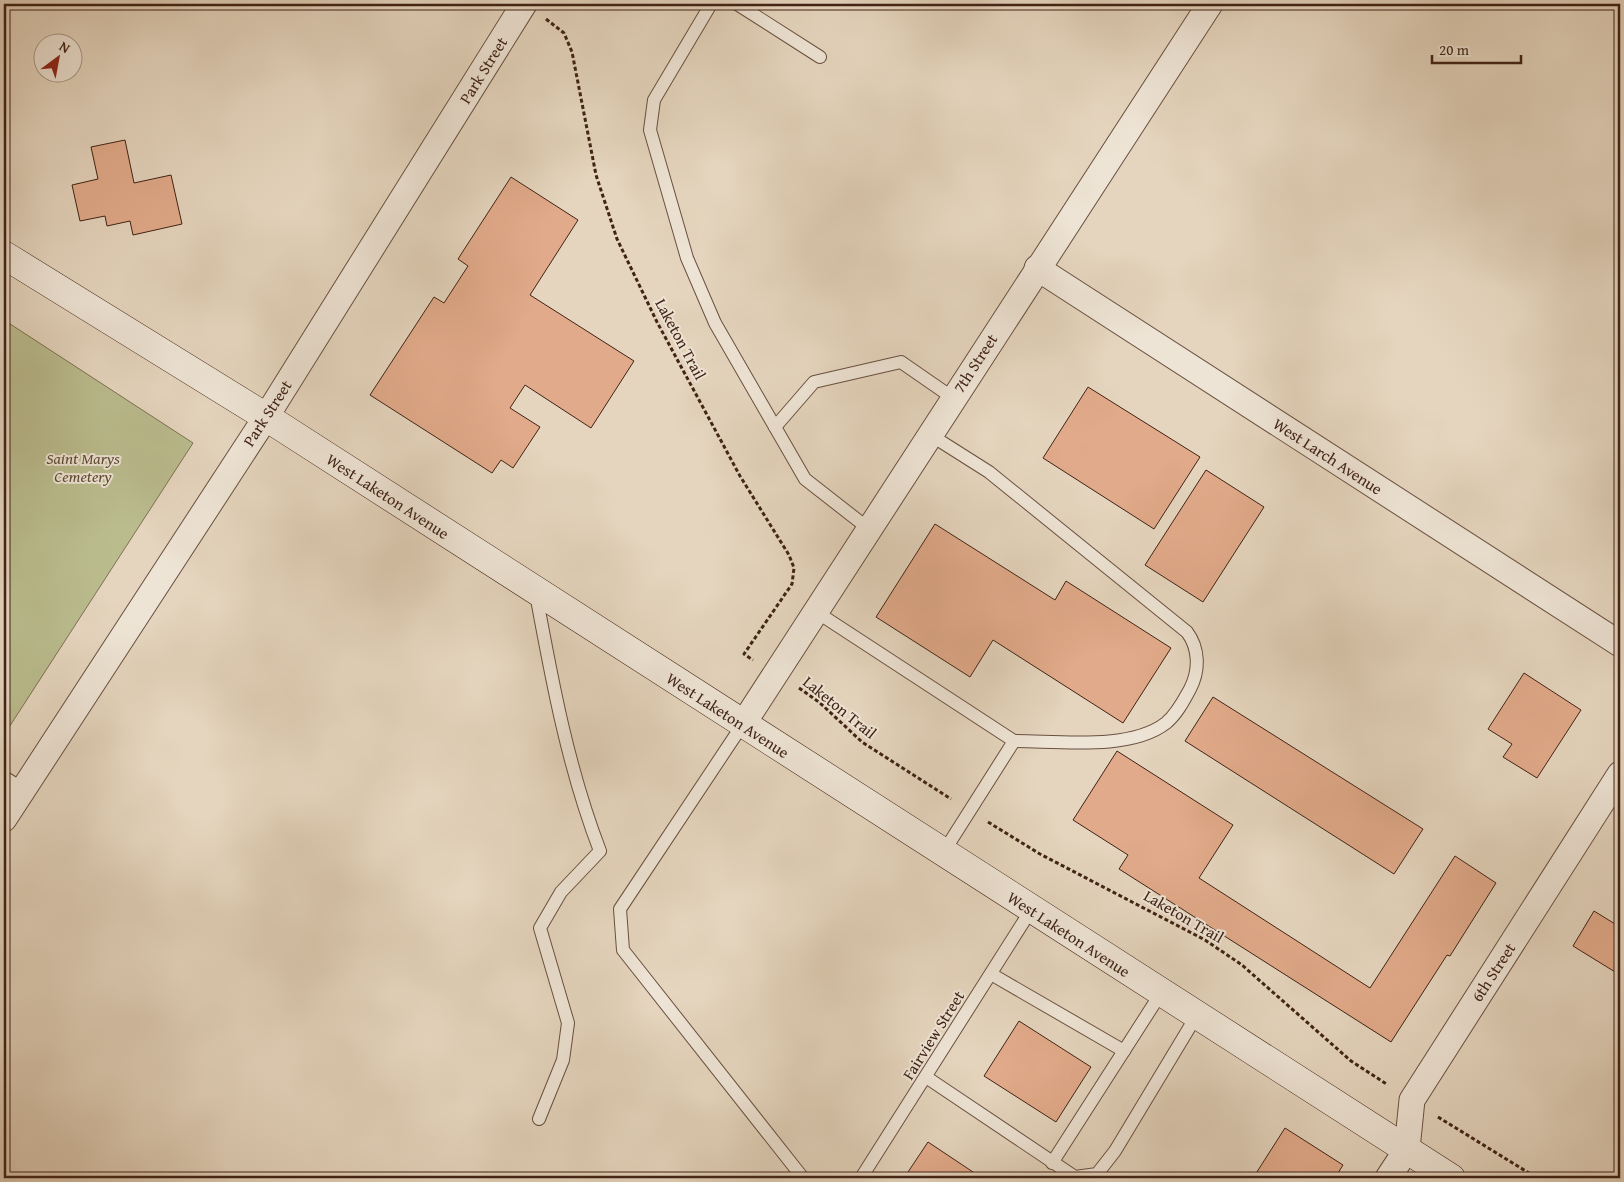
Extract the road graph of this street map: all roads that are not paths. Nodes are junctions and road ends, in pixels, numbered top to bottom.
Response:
1 (711, 4) edge
2 (737, 4) edge
3 (1210, 4) edge
4 (533, 10) edge
5 (820, 57) dead end
6 (4, 255) edge
7 (1036, 268) junction
8 (953, 398) junction
9 (266, 417) junction
10 (775, 427) junction
11 (929, 434) junction
12 (868, 529) junction
13 (536, 591) junction
14 (816, 611) junction
15 (1620, 644) edge
16 (743, 724) junction
17 (1014, 741) junction
18 (1620, 774) edge
19 (13, 783) edge
20 (4, 819) edge
21 (943, 853) junction
22 (1031, 910) junction
23 (991, 974) junction
24 (1161, 992) junction
25 (1197, 1015) junction
26 (1124, 1051) junction
27 (926, 1077) junction
28 (539, 1120) dead end
29 (1407, 1149) junction
30 (1052, 1163) junction
31 (804, 1178) edge
32 (861, 1178) edge
33 (1388, 1178) edge
34 (1451, 1178) edge

1 - 10 lane
2 - 5 lane
3 - 7 street, 7th Street
4 - 9 street, Park Street
6 - 9 main road, West Laketon Avenue
7 - 8 street, 7th Street
7 - 15 street, West Larch Avenue
8 - 10 lane
8 - 11 street, 7th Street
9 - 13 main road, West Laketon Avenue
9 - 19 street, Park Street
10 - 12 lane
11 - 12 street, 7th Street
11 - 17 lane
12 - 14 street, 7th Street
13 - 16 main road, West Laketon Avenue
13 - 28 lane
14 - 16 street, 7th Street
14 - 17 lane
16 - 21 main road, West Laketon Avenue
16 - 31 lane
17 - 21 lane
18 - 29 street, 6th Street
19 - 20 street, Park Street
21 - 22 main road, West Laketon Avenue
22 - 23 lane, Fairview Street
22 - 24 main road, West Laketon Avenue
23 - 26 lane
23 - 27 lane, Fairview Street
24 - 25 main road, West Laketon Avenue
24 - 26 lane
25 - 29 main road, West Laketon Avenue
25 - 30 lane
26 - 30 lane
27 - 30 lane
27 - 32 lane, Fairview Street
29 - 33 street, 6th Street
29 - 34 main road, West Laketon Avenue

